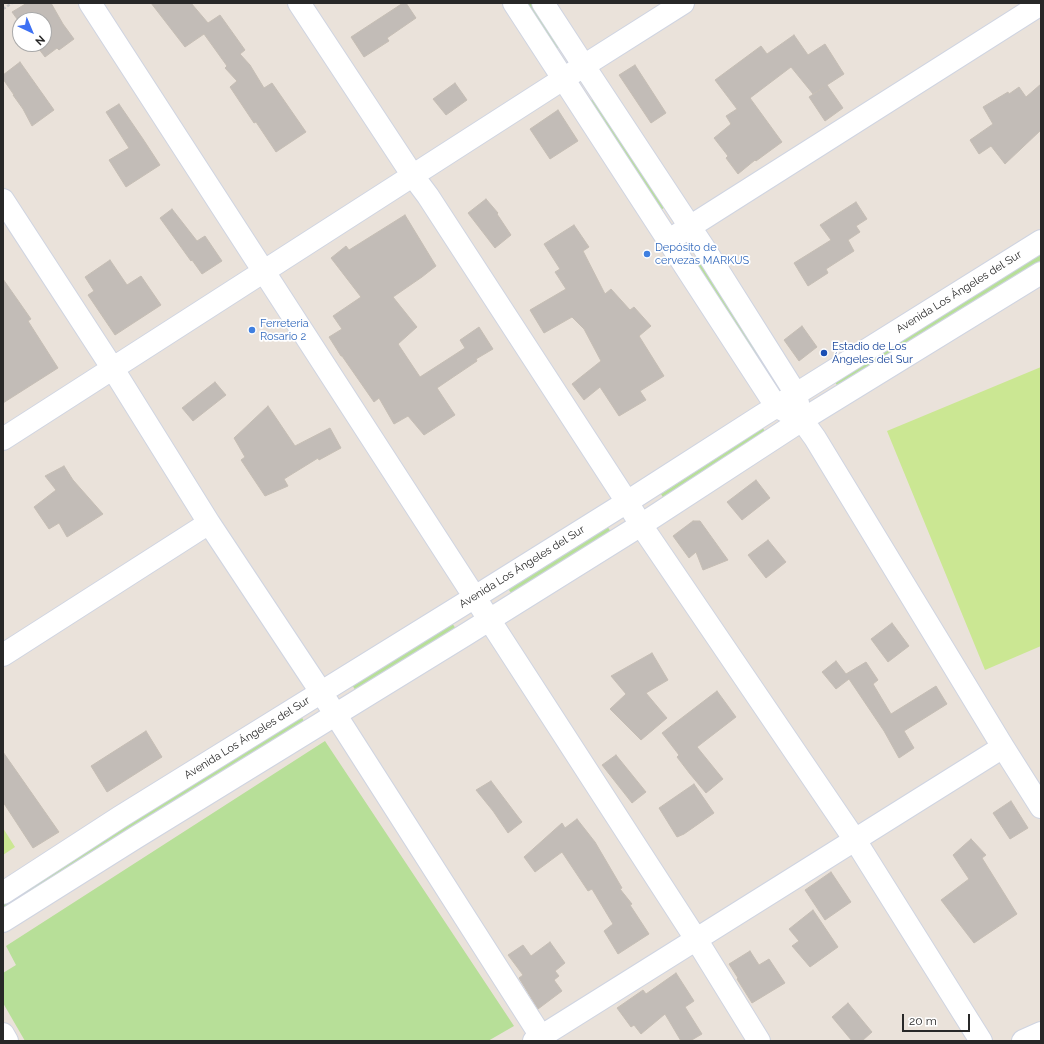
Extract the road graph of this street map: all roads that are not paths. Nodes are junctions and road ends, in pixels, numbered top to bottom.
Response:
1 (90, 3) edge
2 (299, 3) edge
3 (514, 3) edge
4 (543, 3) edge
5 (683, 3) edge
6 (1041, 4) edge
7 (584, 66) junction
8 (563, 79) junction
9 (413, 176) junction
10 (3, 200) edge
11 (690, 227) junction
12 (668, 240) junction
13 (1041, 241) edge
14 (264, 271) junction
15 (1041, 273) edge
16 (113, 369) junction
17 (796, 394) junction
18 (776, 406) junction
19 (802, 420) junction
20 (3, 439) edge
21 (628, 502) junction
22 (209, 523) junction
23 (641, 525) junction
24 (475, 597) junction
25 (489, 620) junction
26 (3, 655) edge
27 (321, 692) junction
28 (335, 714) junction
29 (1003, 747) junction
30 (1041, 807) edge
31 (855, 840) junction
32 (3, 893) edge
33 (3, 921) edge
34 (696, 939) junction
35 (1041, 1033) edge
36 (3, 1034) edge
37 (540, 1040) edge
38 (7, 1041) edge
39 (759, 1041) edge
40 (981, 1041) edge
41 (1023, 1041) edge

1 - 14 street
2 - 9 street
3 - 8 street
4 - 7 street
5 - 7 street
6 - 11 street
7 - 8 street
7 - 11 street
8 - 9 street
8 - 12 street
9 - 14 street
9 - 21 street
10 - 16 street
11 - 12 street
11 - 17 street
12 - 18 street
13 - 17 street, Avenida Los Ángeles del Sur
14 - 16 street
14 - 24 street
15 - 19 street
16 - 20 street
16 - 22 street
17 - 18 street, Avenida Los Ángeles del Sur
17 - 19 street
18 - 19 street
18 - 21 street, Avenida Los Ángeles del Sur
19 - 23 street
19 - 29 street
21 - 23 street
21 - 24 street, Avenida Los Ángeles del Sur
22 - 26 street
22 - 27 street
23 - 25 street
23 - 31 street
24 - 25 street
24 - 27 street, Avenida Los Ángeles del Sur
25 - 28 street
25 - 34 street
27 - 28 street
27 - 32 street, Avenida Los Ángeles del Sur
28 - 33 street
28 - 37 street
29 - 30 street
29 - 31 street
31 - 34 street
31 - 40 street
34 - 37 street
34 - 39 street
35 - 41 street
36 - 38 street

